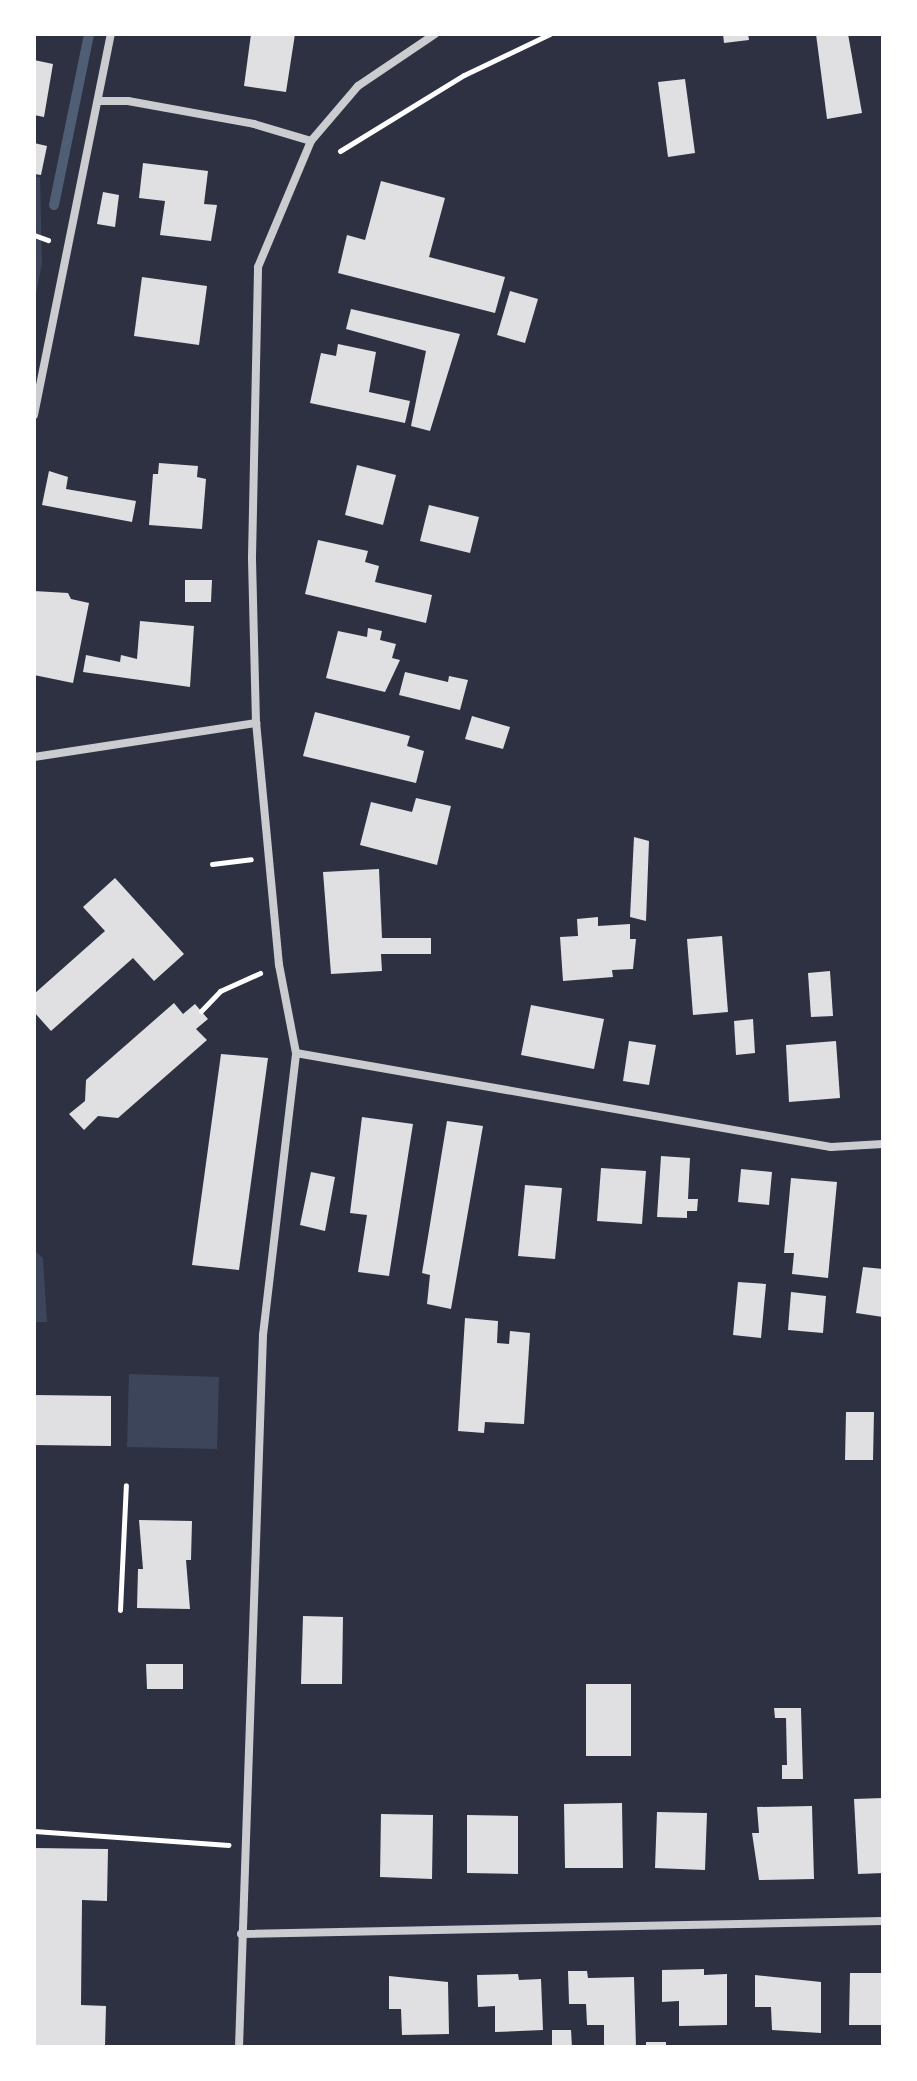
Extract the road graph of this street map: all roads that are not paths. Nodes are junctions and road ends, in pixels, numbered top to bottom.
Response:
1 (111, 34) edge
2 (435, 34) edge
3 (98, 101) junction
4 (311, 141) junction
5 (34, 415) edge
6 (256, 723) junction
7 (34, 757) edge
8 (296, 1053) junction
9 (883, 1144) edge
10 (883, 1921) edge
11 (241, 1934) junction
12 (239, 2047) edge

1 - 3 street
2 - 4 street
3 - 4 street
3 - 5 street
4 - 6 street
6 - 7 street
6 - 8 street
8 - 9 street
8 - 11 street
10 - 11 street
11 - 12 street

